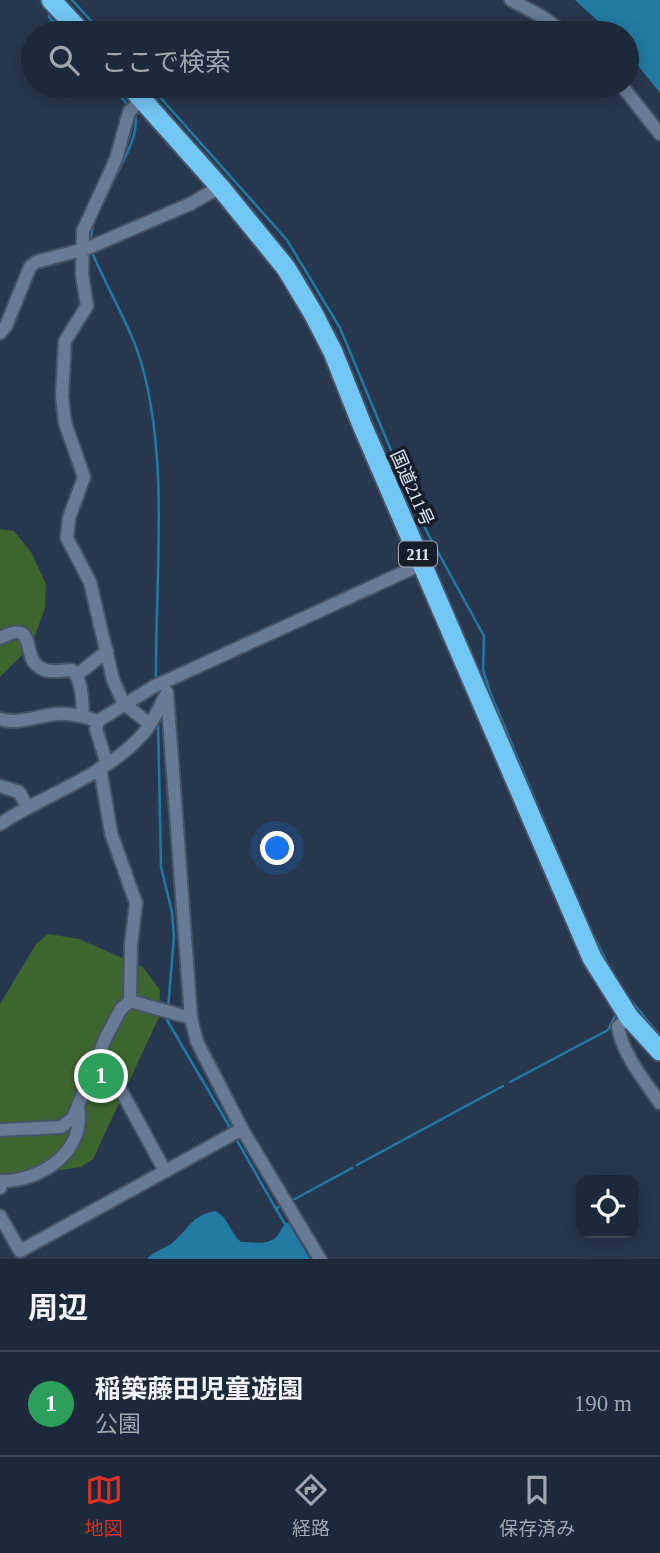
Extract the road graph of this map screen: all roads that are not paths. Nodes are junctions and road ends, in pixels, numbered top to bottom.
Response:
1 (51, 0) edge
2 (511, 0) edge
3 (71, 21) edge
4 (548, 21) edge
5 (632, 98) edge
6 (134, 100) edge
7 (660, 134) edge
8 (220, 187) junction
9 (88, 248) junction
10 (0, 333) edge
11 (422, 564) junction
12 (0, 638) edge
13 (107, 651) junction
14 (77, 675) junction
15 (161, 691) junction
16 (124, 704) junction
17 (83, 716) junction
18 (0, 719) edge
19 (98, 721) junction
20 (156, 728) junction
21 (104, 766) junction
22 (0, 786) edge
23 (27, 806) junction
24 (0, 824) edge
25 (130, 1001) junction
26 (629, 1017) junction
27 (191, 1018) junction
28 (660, 1051) edge
29 (100, 1052) junction
30 (660, 1103) edge
31 (78, 1106) junction
32 (0, 1130) edge
33 (236, 1133) junction
34 (165, 1171) junction
35 (0, 1188) edge
36 (0, 1216) edge
37 (320, 1259) edge

1 - 3 highway
2 - 4 street
5 - 7 street
6 - 8 highway, 国道211号 / 211
6 - 9 street
8 - 9 street
8 - 11 highway, 国道211号 / 211
9 - 10 street
9 - 13 street
11 - 15 street
11 - 26 highway, 国道211号 / 211
12 - 14 street
13 - 14 street
13 - 16 street
14 - 17 street
15 - 16 street
15 - 20 street
15 - 20 street
16 - 19 street
16 - 20 street
17 - 18 street
17 - 19 street
19 - 21 street
20 - 21 street
20 - 27 street
21 - 23 street
21 - 25 street
22 - 23 street
23 - 24 street
25 - 27 street
25 - 29 street
26 - 28 highway, 国道211号 / 211
26 - 30 street
27 - 33 street
29 - 31 street
29 - 34 street
31 - 32 street
31 - 35 street
33 - 34 street
33 - 37 street
34 - 36 street

